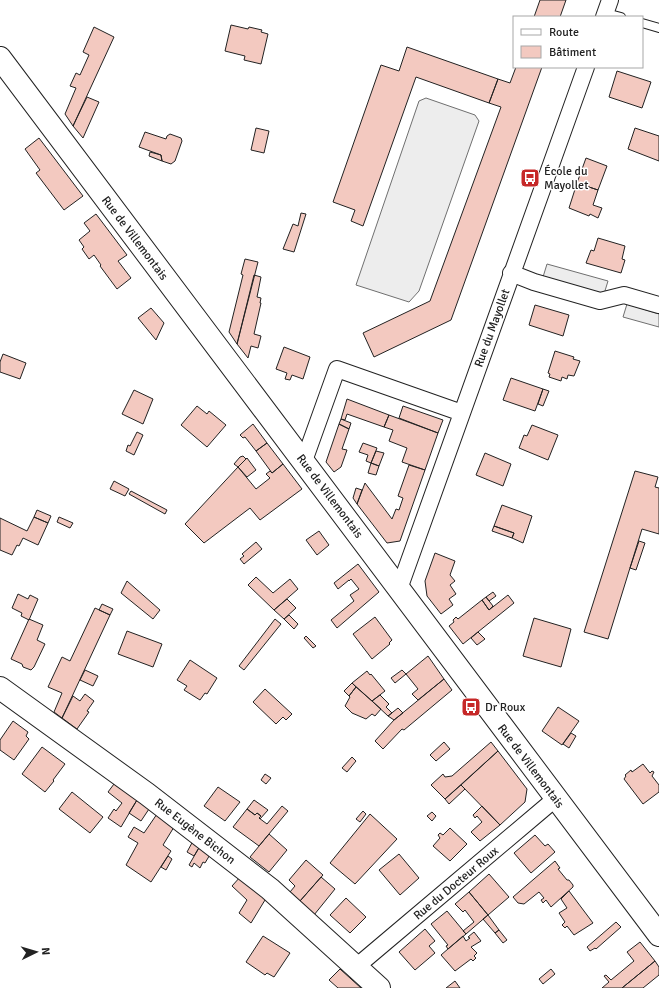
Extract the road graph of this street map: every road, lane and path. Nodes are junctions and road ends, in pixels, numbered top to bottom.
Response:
1 (643, 23) edge
2 (659, 28) edge
3 (0, 58) edge
4 (586, 68) edge
5 (511, 273) junction
6 (659, 305) edge
7 (462, 413) junction
8 (304, 461) junction
9 (399, 589) junction
10 (0, 688) edge
11 (556, 799) junction
12 (659, 936) edge
13 (356, 967) junction
14 (379, 988) edge

1 - 2 lane
3 - 8 main road, Rue de Villemontais
4 - 5 street, Rue du Mayollet
5 - 6 street
5 - 7 street, Rue du Mayollet
7 - 8 street
7 - 9 street, Rue du Mayollet
8 - 9 main road, Rue de Villemontais
9 - 11 main road, Rue de Villemontais
10 - 13 main road, Rue Eugène Bichon
11 - 12 main road, Rue de Villemontais
11 - 13 street, Rue du Docteur Roux
13 - 14 main road, Rue Eugène Bichon

